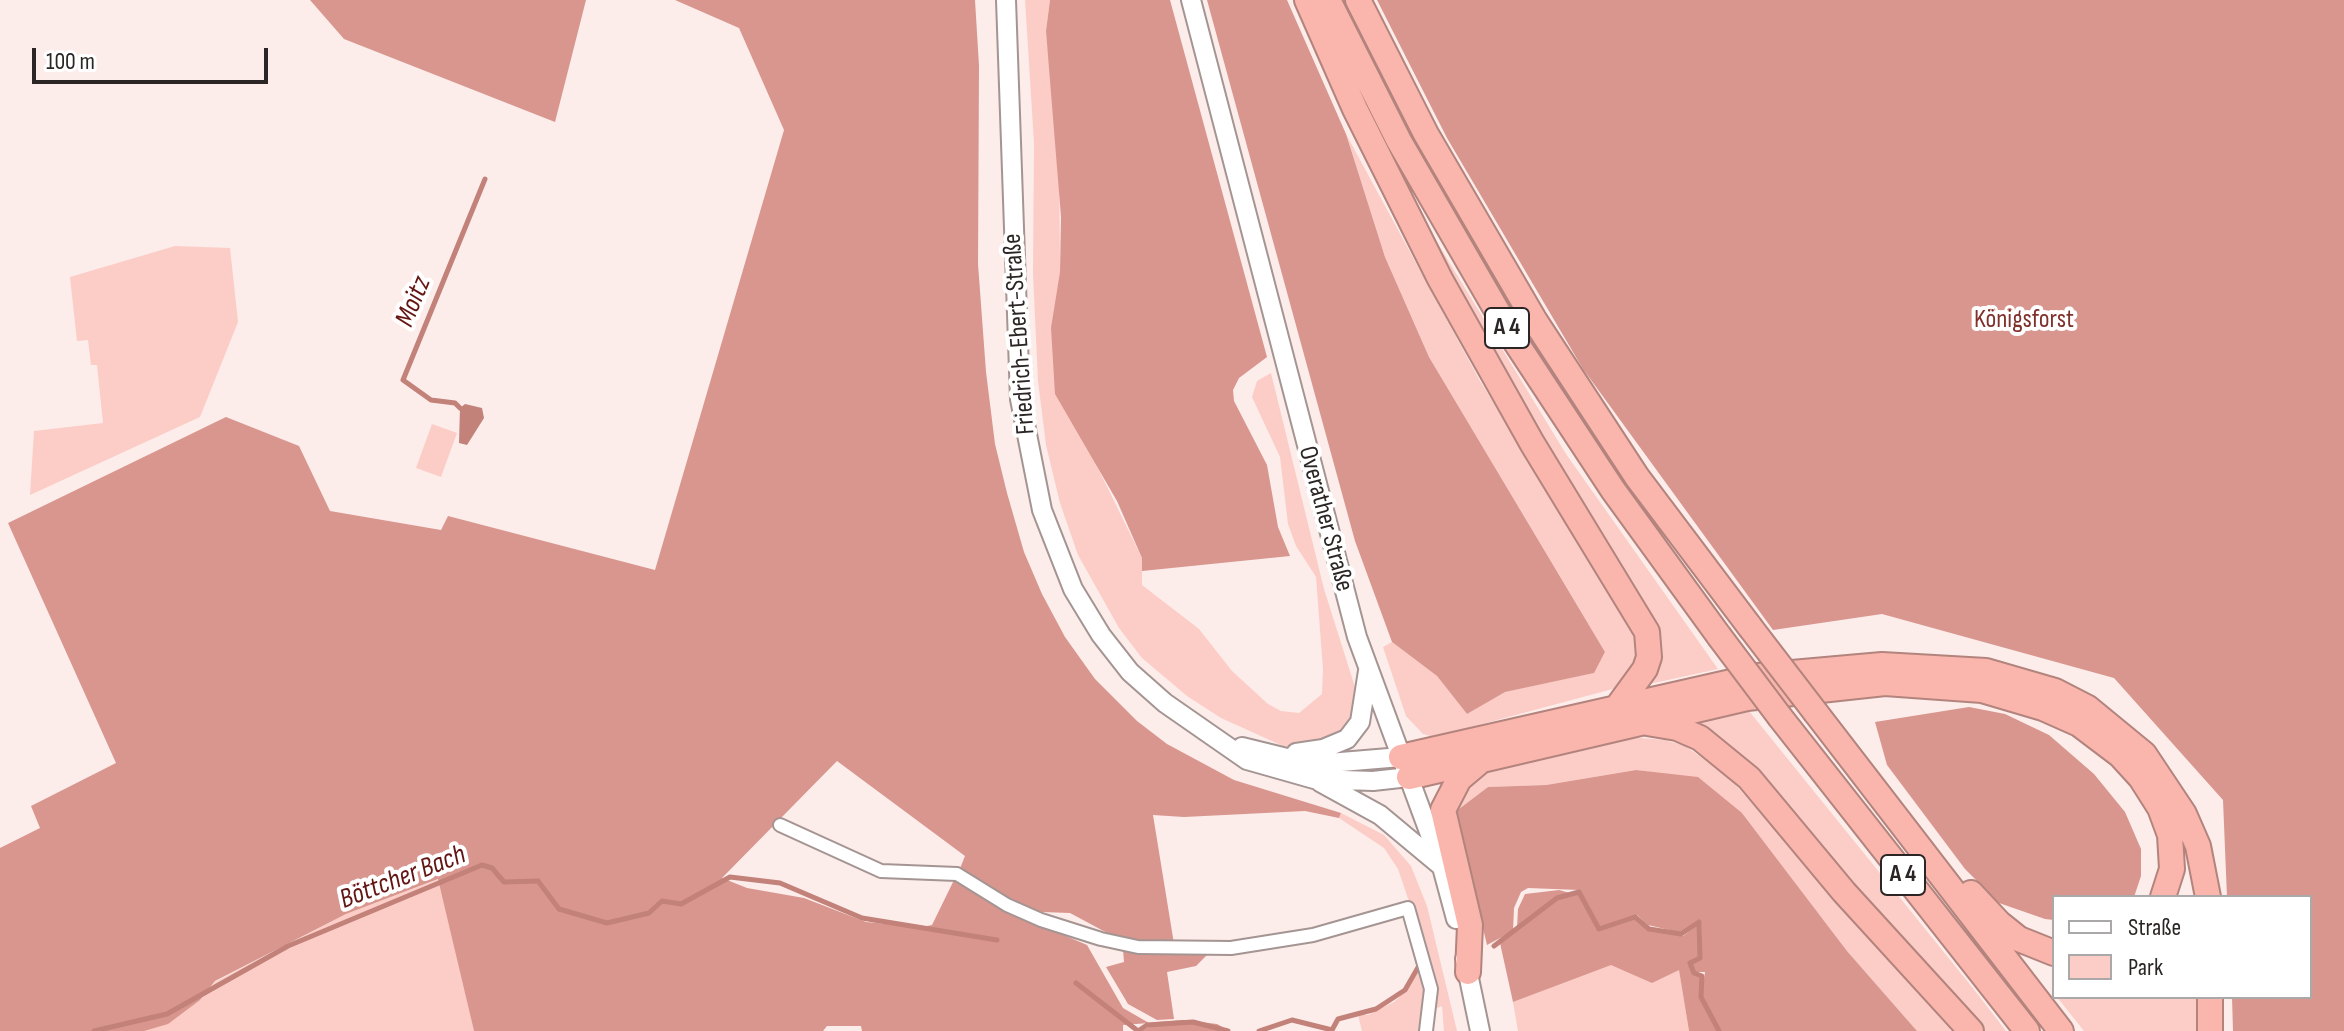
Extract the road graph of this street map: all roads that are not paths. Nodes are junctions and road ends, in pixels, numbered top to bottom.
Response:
1 (1006, 0) edge
2 (1191, 0) edge
3 (1307, 0) edge
4 (1328, 0) edge
5 (1358, 0) edge
6 (1368, 670) junction
7 (1624, 715) junction
8 (1220, 741) junction
9 (1273, 755) junction
10 (1483, 759) junction
11 (1405, 767) junction
12 (1859, 769) junction
13 (1314, 779) junction
14 (780, 825) dead end
15 (1442, 867) junction
16 (2164, 895) edge
17 (2208, 895) edge
18 (2052, 952) edge
19 (1468, 972) junction
20 (2210, 999) edge
21 (1426, 1031) edge
22 (1480, 1031) edge
23 (1971, 1031) edge
24 (2027, 1031) edge
25 (2061, 1031) edge
26 (2210, 1031) edge

1 - 8 main road, Friedrich-Ebert-Straße
2 - 6 main road, Overather Straße
3 - 7 highway
4 - 24 highway, A 4, bridge
5 - 12 highway, A 4, bridge
6 - 9 main road
6 - 11 main road, Overather Straße
7 - 10 highway
7 - 11 highway
7 - 16 highway
7 - 17 highway
7 - 23 highway
8 - 9 main road
8 - 13 main road, Friedrich-Ebert-Straße
9 - 11 main road
10 - 11 highway
10 - 19 highway
11 - 13 main road
11 - 15 main road, Overather Straße
12 - 18 highway
12 - 25 highway, A 4
13 - 15 main road
14 - 21 street
15 - 19 main road, Overather Straße
19 - 22 main road, Overather Straße
20 - 26 highway

